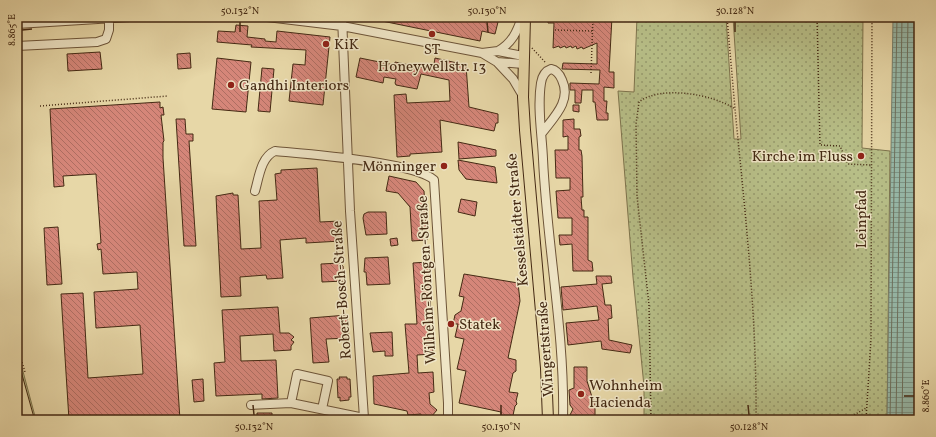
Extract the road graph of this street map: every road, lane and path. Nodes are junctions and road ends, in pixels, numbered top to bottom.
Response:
1 (109, 17) edge
2 (130, 17) edge
3 (267, 17) edge
4 (342, 17) edge
5 (523, 17) edge
6 (593, 17) edge
7 (727, 17) edge
8 (817, 17) edge
9 (872, 17) edge
10 (17, 24) edge
11 (342, 26) junction
12 (555, 30) dead end
13 (593, 31) junction
14 (17, 46) edge
15 (498, 51) junction
16 (482, 53) junction
17 (523, 56) junction
18 (497, 62) junction
19 (551, 69) junction
20 (591, 73) dead end
21 (168, 96) dead end
22 (523, 97) junction
23 (40, 106) dead end
24 (735, 108) junction
25 (542, 133) junction
26 (348, 159) junction
27 (872, 165) junction
28 (255, 191) dead end
29 (17, 376) edge
30 (291, 403) junction
31 (251, 405) dead end
32 (866, 408) junction
33 (322, 409) junction
34 (366, 419) edge
35 (27, 420) edge
36 (448, 420) edge
37 (548, 420) edge
38 (563, 420) edge
39 (651, 420) edge
40 (756, 420) edge
41 (851, 420) edge
42 (866, 420) edge

1 - 2 street
1 - 10 street
1 - 14 street
3 - 11 street
4 - 11 street, Robert-Bosch-Straße
5 - 15 street
5 - 17 main road, Kesselstädter Straße
6 - 13 path
7 - 24 path
8 - 27 path
9 - 27 path, Leinpfad
11 - 16 street
11 - 26 street, Robert-Bosch-Straße
12 - 13 path
13 - 20 path
15 - 16 street
15 - 17 street
16 - 18 street
17 - 18 street
17 - 19 path
17 - 22 main road, Kesselstädter Straße
18 - 22 street
19 - 25 street, Wingertstraße
19 - 25 street
21 - 23 path
22 - 37 main road, Kesselstädter Straße
24 - 39 path
24 - 40 path
25 - 38 street, Wingertstraße
26 - 28 street
26 - 34 street, Robert-Bosch-Straße
26 - 36 street, Wilhelm-Röntgen-Straße
27 - 32 path, Leinpfad
29 - 35 main road
30 - 31 street, Robert-Bosch-Straße
30 - 33 street, Robert-Bosch-Straße
30 - 33 street, Robert-Bosch-Straße
32 - 41 path
32 - 42 path, Leinpfad
33 - 34 street, Robert-Bosch-Straße

